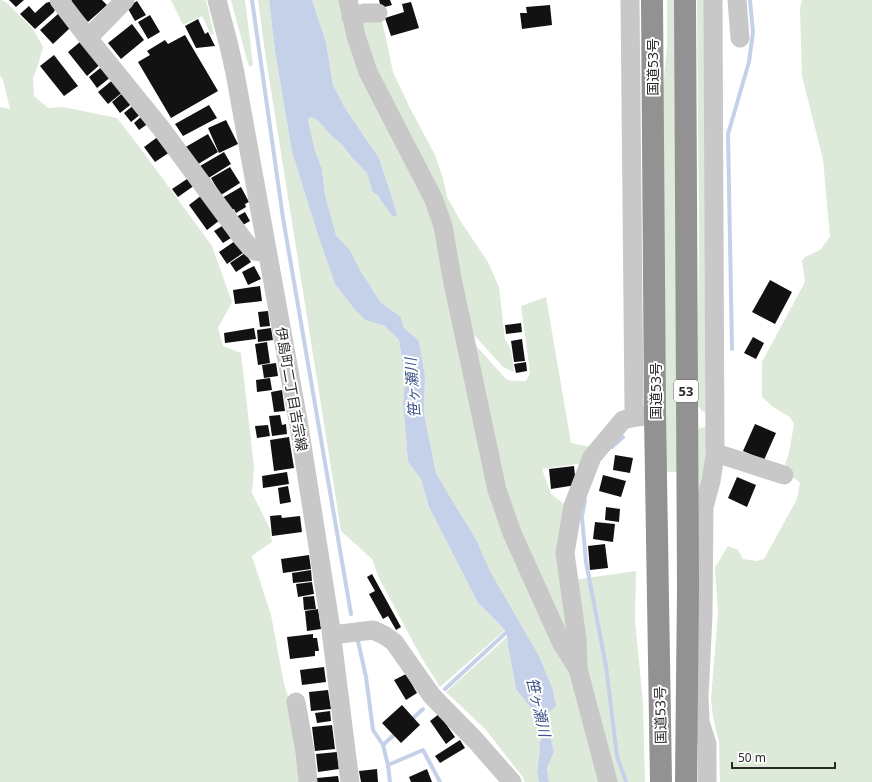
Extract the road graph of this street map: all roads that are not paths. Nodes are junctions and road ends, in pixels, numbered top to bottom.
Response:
1 (59, 0) edge
2 (125, 0) edge
3 (217, 0) edge
4 (630, 0) edge
5 (652, 0) edge
6 (685, 0) edge
7 (713, 0) edge
8 (737, 0) edge
9 (350, 8) edge
10 (378, 13) dead end
11 (88, 38) junction
12 (740, 38) dead end
13 (267, 252) junction
14 (645, 416) junction
15 (715, 422) junction
16 (686, 423) junction
17 (715, 455) junction
18 (784, 475) dead end
19 (332, 635) junction
20 (578, 669) junction
21 (296, 702) dead end
22 (308, 782) edge
23 (350, 782) edge
24 (512, 782) edge
25 (608, 782) edge
26 (661, 782) edge
27 (686, 782) edge
28 (707, 782) edge

1 - 11 street
2 - 11 street
3 - 13 street, 伊島町二丁目吉宗線
4 - 14 street
5 - 14 highway, 国道53号 / 53
6 - 16 highway, 国道53号 / 53
7 - 15 street
8 - 12 street
9 - 10 street
9 - 20 street
11 - 13 street
13 - 19 street, 伊島町二丁目吉宗線
14 - 20 street
14 - 26 highway, 国道53号 / 53
15 - 16 street
15 - 17 street
16 - 27 highway, 国道53号 / 53
17 - 18 street
17 - 28 street
19 - 23 street, 伊島町二丁目吉宗線
19 - 24 street
20 - 25 street
21 - 22 street

